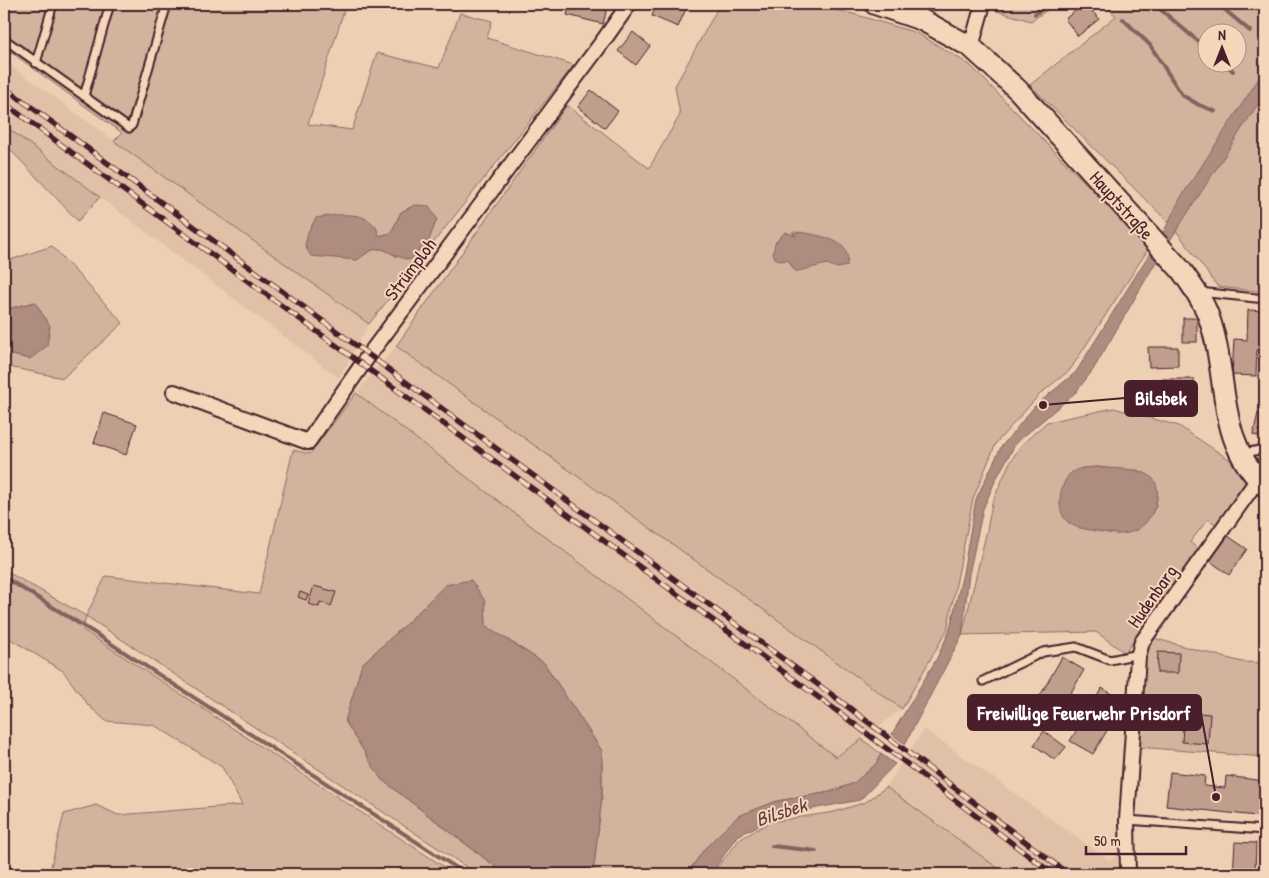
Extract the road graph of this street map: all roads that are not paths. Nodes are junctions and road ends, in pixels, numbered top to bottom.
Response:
1 (53, 4) edge
2 (110, 4) edge
3 (167, 4) edge
4 (629, 4) edge
5 (875, 4) edge
6 (983, 4) edge
7 (4, 39) edge
8 (972, 47) junction
9 (36, 63) junction
10 (84, 96) junction
11 (1196, 292) junction
12 (1265, 299) edge
13 (174, 392) dead end
14 (1265, 449) edge
15 (1241, 454) junction
16 (1262, 482) edge
17 (1139, 654) junction
18 (983, 680) dead end
19 (1127, 820) junction
20 (1265, 830) edge
21 (1128, 874) edge

1 - 9 lane
2 - 10 lane
3 - 10 lane
4 - 13 street, Strümploh
5 - 8 main road, Hauptstraße
6 - 8 street
7 - 9 lane
8 - 11 main road, Hauptstraße
9 - 10 lane
11 - 12 lane
11 - 15 main road, Hauptstraße
14 - 15 lane
15 - 16 main road, Hauptstraße
16 - 17 street, Hudenbarg
17 - 18 lane
17 - 19 street, Hudenbarg
19 - 20 lane
19 - 21 street, Hudenbarg

